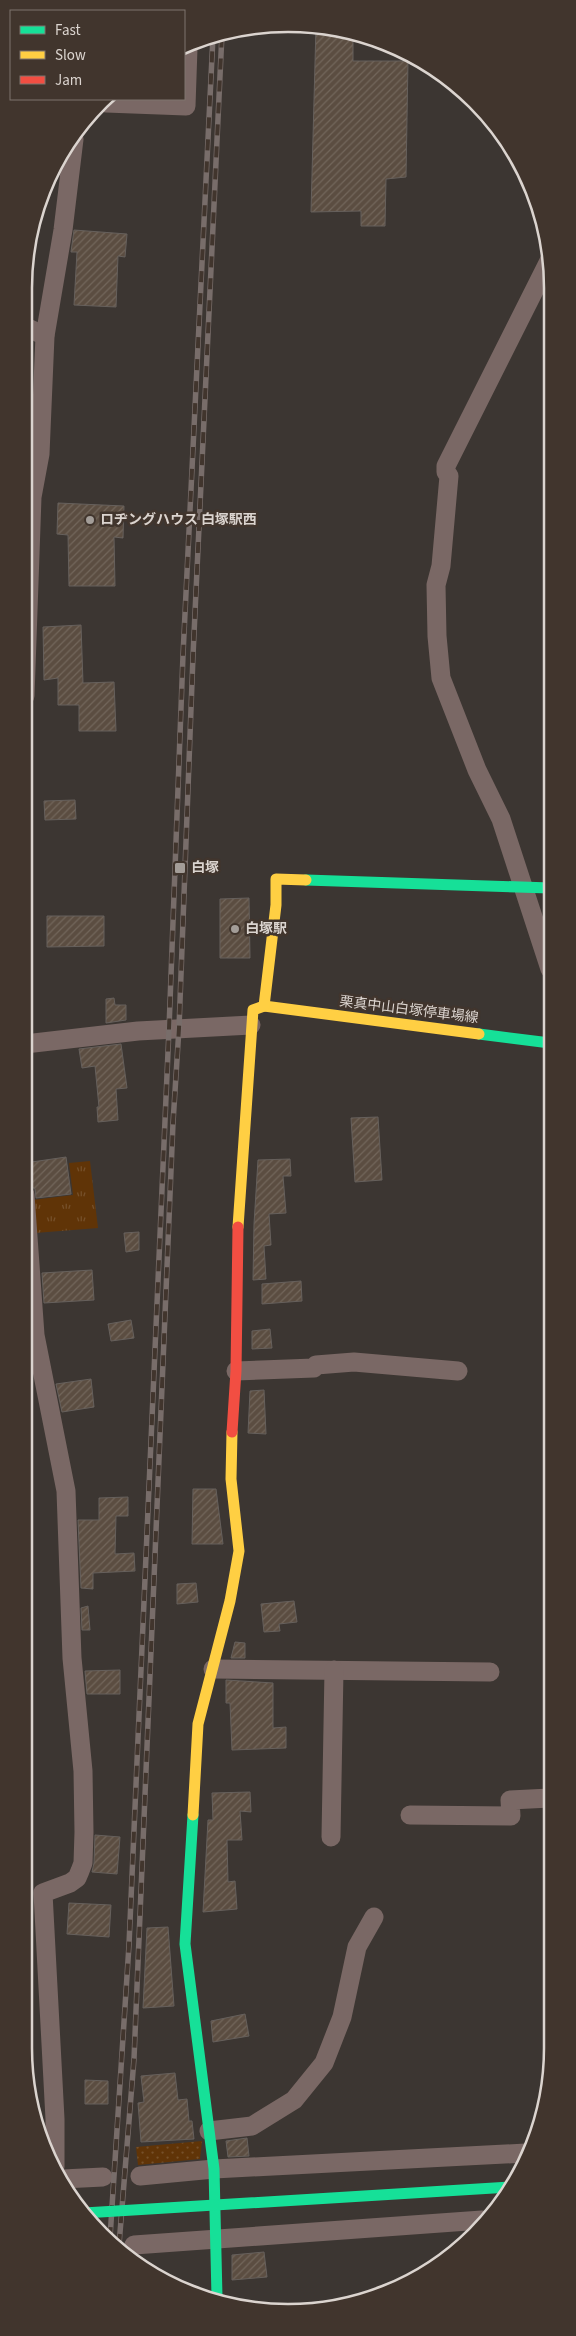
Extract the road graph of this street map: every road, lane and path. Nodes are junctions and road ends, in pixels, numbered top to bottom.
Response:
1 (187, 57) edge
2 (111, 103) edge
3 (72, 151) edge
4 (543, 273) edge
5 (32, 330) edge
6 (45, 336) junction
7 (32, 497) edge
8 (522, 888) junction
9 (544, 888) edge
10 (544, 952) edge
11 (264, 1006) junction
12 (251, 1024) junction
13 (544, 1042) edge
14 (32, 1043) edge
15 (32, 1290) edge
16 (236, 1371) junction
17 (458, 1371) dead end
18 (214, 1669) junction
19 (334, 1670) junction
20 (490, 1672) dead end
21 (544, 1798) edge
22 (410, 1815) dead end
23 (331, 1837) dead end
24 (374, 1917) dead end
25 (209, 2131) junction
26 (55, 2152) edge
27 (521, 2153) edge
28 (214, 2169) junction
29 (140, 2176) dead end
30 (103, 2177) dead end
31 (69, 2179) edge
32 (502, 2188) edge
33 (93, 2212) edge
34 (476, 2220) edge
35 (217, 2238) junction
36 (134, 2244) dead end
37 (217, 2293) edge

1 - 2 street
3 - 6 street
4 - 8 street
5 - 6 street
6 - 7 street
8 - 9 street
8 - 10 street
8 - 11 street
11 - 12 street
11 - 13 street, 栗真中山白塚停車場線
12 - 14 street
12 - 16 street
15 - 26 street
16 - 17 street
16 - 18 street
18 - 19 street
18 - 25 street
19 - 20 street
19 - 23 street
21 - 22 street
24 - 25 street
25 - 28 street
27 - 28 street
28 - 29 street
28 - 35 street
30 - 31 street
32 - 33 street, bridge
34 - 35 street
35 - 36 street
35 - 37 street

